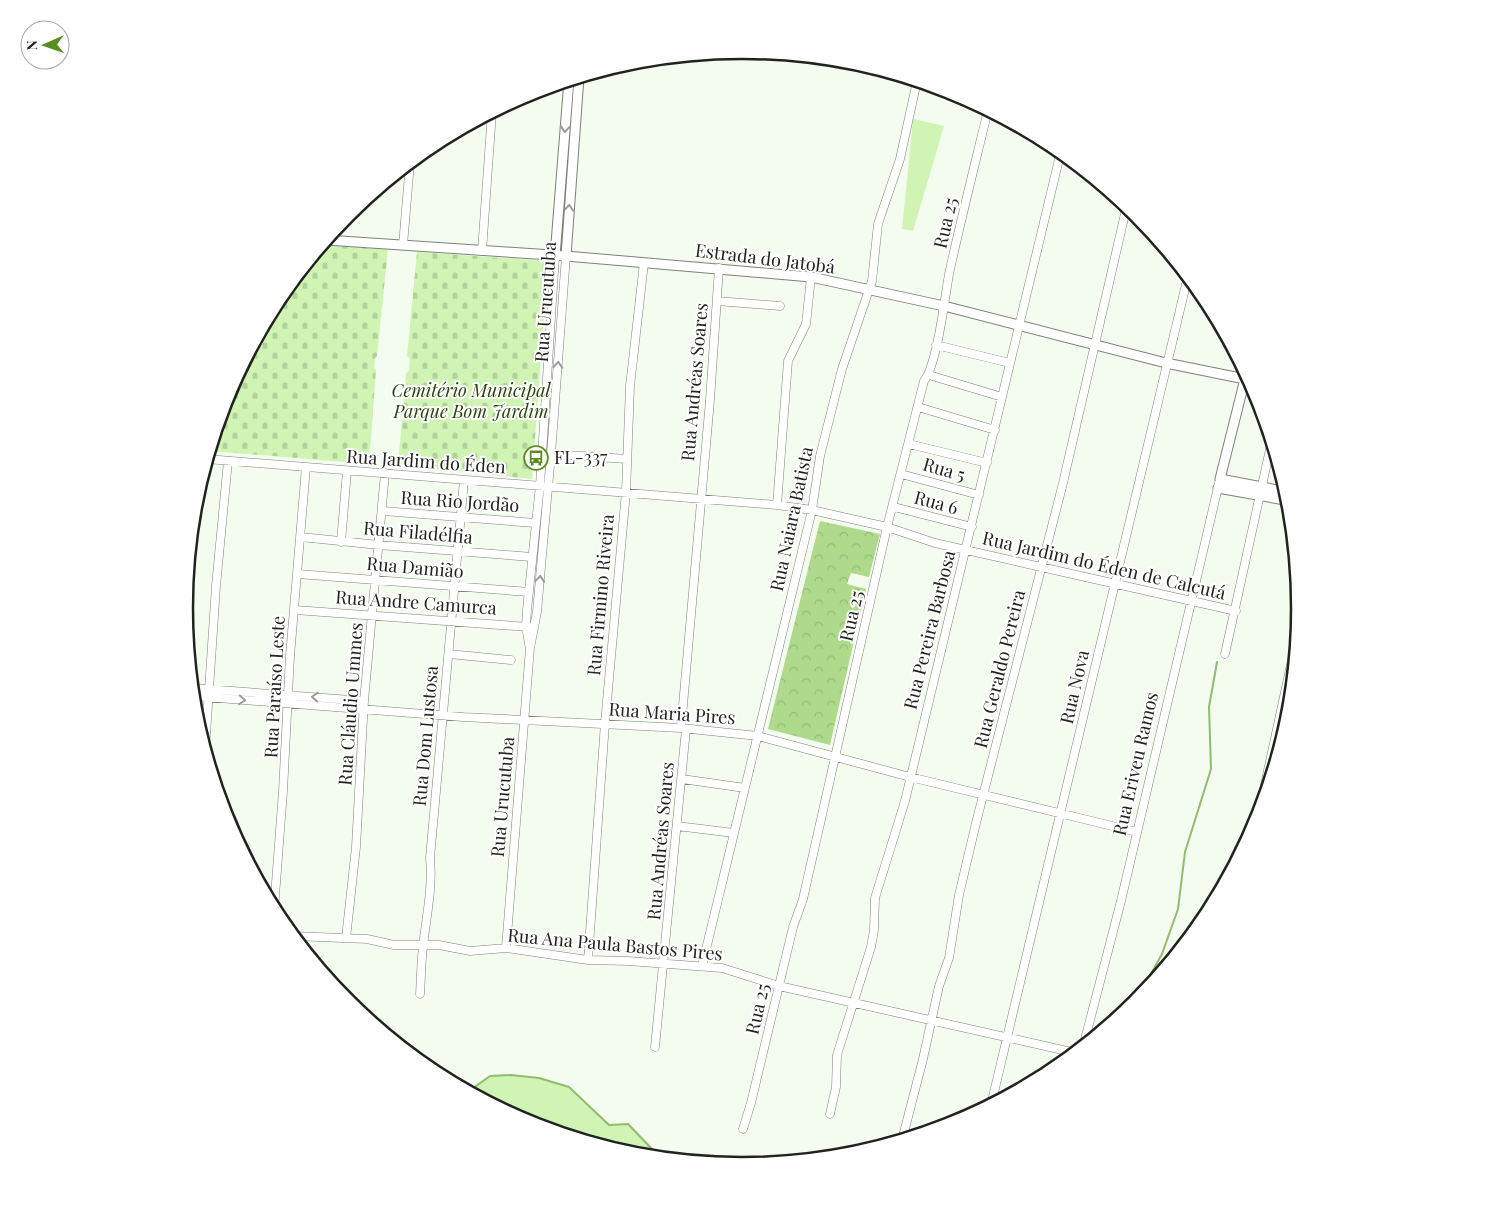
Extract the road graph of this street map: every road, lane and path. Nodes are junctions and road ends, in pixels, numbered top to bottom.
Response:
1 (578, 84) edge
2 (568, 87) edge
3 (916, 87) edge
4 (987, 116) edge
5 (491, 120) edge
6 (1059, 159) edge
7 (409, 171) edge
8 (1125, 214) edge
9 (335, 240) edge
10 (404, 244) junction
11 (482, 250) junction
12 (555, 256) junction
13 (566, 256) junction
14 (644, 263) junction
15 (719, 268) junction
16 (811, 277) junction
17 (1186, 285) edge
18 (869, 290) junction
19 (717, 301) junction
20 (780, 306) dead end
21 (944, 306) junction
22 (1020, 327) junction
23 (936, 345) junction
24 (1094, 345) junction
25 (1166, 362) junction
26 (1010, 363) junction
27 (929, 375) junction
28 (1240, 376) edge
29 (1245, 386) edge
30 (1002, 397) junction
31 (918, 408) junction
32 (995, 430) junction
33 (909, 444) junction
34 (1269, 453) edge
35 (552, 454) junction
36 (627, 459) junction
37 (214, 460) edge
38 (228, 461) junction
39 (987, 463) junction
40 (306, 467) junction
41 (347, 471) junction
42 (385, 473) junction
43 (901, 474) junction
44 (464, 480) junction
45 (1219, 484) junction
46 (544, 486) junction
47 (626, 492) junction
48 (1261, 492) junction
49 (1279, 492) edge
50 (979, 495) junction
51 (700, 498) junction
52 (1280, 498) edge
53 (777, 505) junction
54 (894, 507) junction
55 (812, 510) junction
56 (383, 511) junction
57 (460, 517) junction
58 (536, 523) junction
59 (887, 527) junction
60 (972, 528) junction
61 (302, 537) junction
62 (341, 542) junction
63 (379, 545) junction
64 (966, 550) junction
65 (458, 551) junction
66 (532, 557) junction
67 (1041, 567) junction
68 (298, 574) junction
69 (376, 579) junction
70 (1114, 583) junction
71 (455, 586) junction
72 (529, 592) junction
73 (1190, 601) junction
74 (295, 610) junction
75 (1236, 611) junction
76 (373, 615) junction
77 (452, 621) junction
78 (531, 627) junction
79 (449, 654) junction
80 (1225, 654) dead end
81 (511, 660) dead end
82 (200, 690) edge
83 (209, 693) junction
84 (201, 695) edge
85 (289, 699) junction
86 (364, 705) junction
87 (442, 716) junction
88 (526, 720) junction
89 (605, 724) junction
90 (207, 726) edge
91 (683, 728) junction
92 (758, 736) junction
93 (834, 757) junction
94 (910, 777) junction
95 (682, 779) junction
96 (745, 788) junction
97 (984, 794) junction
98 (1060, 812) junction
99 (677, 826) junction
100 (734, 832) junction
101 (1137, 832) junction
102 (275, 896) edge
103 (303, 936) edge
104 (346, 938) junction
105 (423, 946) junction
106 (506, 948) junction
107 (588, 960) junction
108 (665, 963) junction
109 (702, 966) junction
110 (779, 986) junction
111 (420, 994) dead end
112 (854, 1003) junction
113 (931, 1020) junction
114 (1008, 1037) junction
115 (1086, 1037) edge
116 (655, 1046) dead end
117 (1068, 1050) edge
118 (993, 1097) edge
119 (830, 1114) dead end
120 (743, 1129) dead end
121 (904, 1133) edge

13 -> 1 street, Rua Urucutuba
2 -> 12 street, Rua Urucutuba
3 - 18 street, Rua Naiara Batista
4 - 21 street, Rua 25
5 - 11 street
6 - 22 street, Rua Pereira Barbosa
7 - 10 street
8 - 24 street, Rua Geraldo Pereira
9 - 10 street, Estrada do Jatobá
10 - 11 street, Estrada do Jatobá
11 - 12 street, Estrada do Jatobá
12 - 13 street, Estrada do Jatobá
12 - 46 street, Rua Urucutuba
13 - 14 street, Estrada do Jatobá
35 -> 13 street, Rua Urucutuba
14 - 15 street, Estrada do Jatobá
14 - 36 street, Rua Firmino Riveira
15 - 16 street, Estrada do Jatobá
15 - 19 street, Rua Andréas Soares
16 - 18 street, Estrada do Jatobá
16 - 53 street
17 - 25 street, Rua Nova
18 - 21 street, Estrada do Jatobá
18 - 55 street, Rua Naiara Batista
19 - 20 street
19 - 51 street, Rua Andréas Soares
21 - 22 street, Estrada do Jatobá
21 - 23 street, Rua 25
22 - 24 street, Estrada do Jatobá
22 - 26 street, Rua Pereira Barbosa
23 - 26 street
23 - 27 street, Rua 25
24 - 25 street, Estrada do Jatobá
24 - 67 street, Rua Geraldo Pereira
25 - 28 street, Estrada do Jatobá
25 - 70 street, Rua Nova
26 - 30 street, Rua Pereira Barbosa
27 - 30 street
27 - 31 street, Rua 25
29 - 45 street, Rua Eriveu Ramos
30 - 32 street, Rua Pereira Barbosa
31 - 32 street
31 - 33 street, Rua 25
32 - 39 street, Rua Pereira Barbosa
33 - 39 street
33 - 43 street, Rua 25
34 - 48 street
35 - 36 street
35 - 46 street, Rua Urucutuba
36 - 47 street, Rua Firmino Riveira
37 - 38 street, Rua Jardim do Éden
38 - 40 street, Rua Jardim do Éden
38 - 83 street
39 - 50 street, Rua Pereira Barbosa
40 - 41 street, Rua Jardim do Éden
40 - 61 street, Rua Paraíso Leste
41 - 42 street, Rua Jardim do Éden
41 - 62 street
42 - 44 street, Rua Jardim do Éden
42 - 56 street, Rua Cláudio Ummes
43 - 50 street, Rua 5
43 - 54 street, Rua 25
44 - 46 street, Rua Jardim do Éden
44 - 57 street, Rua Dom Lustosa
45 - 48 street
45 - 73 street, Rua Eriveu Ramos
46 - 47 street, Rua Jardim do Éden
46 - 58 street, Rua Urucutuba
78 -> 46 street, Rua Urucutuba
47 - 51 street, Rua Jardim do Éden
47 - 89 street, Rua Firmino Riveira
48 - 49 street
48 - 52 street
48 - 75 street
50 - 60 street, Rua Pereira Barbosa
51 - 53 street, Rua Jardim do Éden
51 - 91 street, Rua Andréas Soares
53 - 55 street, Rua Jardim do Éden
54 - 59 street, Rua 25
54 - 60 street, Rua 6
55 - 59 street, Rua Jardim do Éden
55 - 92 street, Rua Naiara Batista
56 - 57 street, Rua Rio Jordão
56 - 63 street, Rua Cláudio Ummes
57 - 58 street, Rua Rio Jordão
57 - 65 street, Rua Dom Lustosa
58 - 66 street, Rua Urucutuba
59 - 64 street, Rua Jardim do Éden
59 - 93 street, Rua 25
60 - 64 street, Rua Pereira Barbosa
61 - 62 street, Rua Filadélfia
61 - 68 street, Rua Paraíso Leste
62 - 63 street, Rua Filadélfia
63 - 65 street, Rua Filadélfia
63 - 69 street, Rua Cláudio Ummes
64 - 67 street, Rua Jardim do Éden de Calcutá
64 - 94 street, Rua Pereira Barbosa
65 - 66 street, Rua Filadélfia
65 - 71 street, Rua Dom Lustosa
66 - 72 street, Rua Urucutuba
67 - 70 street, Rua Jardim do Éden de Calcutá
67 - 97 street, Rua Geraldo Pereira
68 - 69 street, Rua Damião
68 - 74 street, Rua Paraíso Leste
69 - 71 street, Rua Damião
69 - 76 street, Rua Cláudio Ummes
70 - 73 street, Rua Jardim do Éden de Calcutá
70 - 98 street, Rua Nova
71 - 72 street, Rua Damião
71 - 77 street, Rua Dom Lustosa
72 - 78 street, Rua Urucutuba
73 - 75 street, Rua Jardim do Éden de Calcutá
73 - 101 street, Rua Eriveu Ramos
74 - 76 street, Rua Andre Camurca
74 - 85 street, Rua Paraíso Leste
75 - 80 street
76 - 77 street, Rua Andre Camurca
76 - 86 street, Rua Cláudio Ummes
77 - 78 street, Rua Andre Camurca
77 - 79 street, Rua Dom Lustosa
78 - 88 street, Rua Urucutuba
79 - 81 street
79 - 87 street, Rua Dom Lustosa
82 - 83 street, Rua Maria Pires
83 - 84 street, Rua Maria Pires
83 - 85 street, Rua Maria Pires
83 - 90 street
85 - 86 street, Rua Maria Pires
85 - 102 street, Rua Paraíso Leste
86 - 87 street, Rua Maria Pires
86 - 104 street, Rua Cláudio Ummes
87 - 88 street, Rua Maria Pires
87 - 105 street, Rua Dom Lustosa
88 - 89 street, Rua Maria Pires
88 - 106 street, Rua Urucutuba
89 - 91 street, Rua Maria Pires
89 - 107 street, Rua Firmino Riveira
91 - 92 street, Rua Maria Pires
91 - 95 street, Rua Andréas Soares
92 - 93 street, Rua Maria Pires
92 - 96 street, Rua Naiara Batista
93 - 94 street, Rua Maria Pires
93 - 110 street, Rua 25
94 - 97 street, Rua Maria Pires
94 - 112 street, Rua Pereira Barbosa
95 - 96 street
95 - 99 street, Rua Andréas Soares
96 - 100 street, Rua Naiara Batista
97 - 98 street, Rua Maria Pires
97 - 113 street, Rua Geraldo Pereira
98 - 101 street, Rua Maria Pires
98 - 114 street, Rua Nova
99 - 100 street
99 - 108 street, Rua Andréas Soares
100 - 109 street, Rua Naiara Batista
101 - 115 street, Rua Eriveu Ramos
103 - 104 street, Rua Ana Paula Bastos Pires
104 - 105 street, Rua Ana Paula Bastos Pires
105 - 106 street, Rua Ana Paula Bastos Pires
105 - 111 street, Rua Dom Lustosa
106 - 107 street, Rua Ana Paula Bastos Pires
107 - 108 street, Rua Ana Paula Bastos Pires
108 - 109 street, Rua Ana Paula Bastos Pires
108 - 116 street, Rua Andréas Soares
109 - 110 street, Rua Ana Paula Bastos Pires
110 - 112 street, Rua Ana Paula Bastos Pires
110 - 120 street, Rua 25
112 - 113 street, Rua Ana Paula Bastos Pires
112 - 119 street, Rua Pereira Barbosa
113 - 114 street, Rua Ana Paula Bastos Pires
113 - 121 street, Rua Geraldo Pereira
114 - 117 street, Rua Ana Paula Bastos Pires
114 - 118 street, Rua Nova

